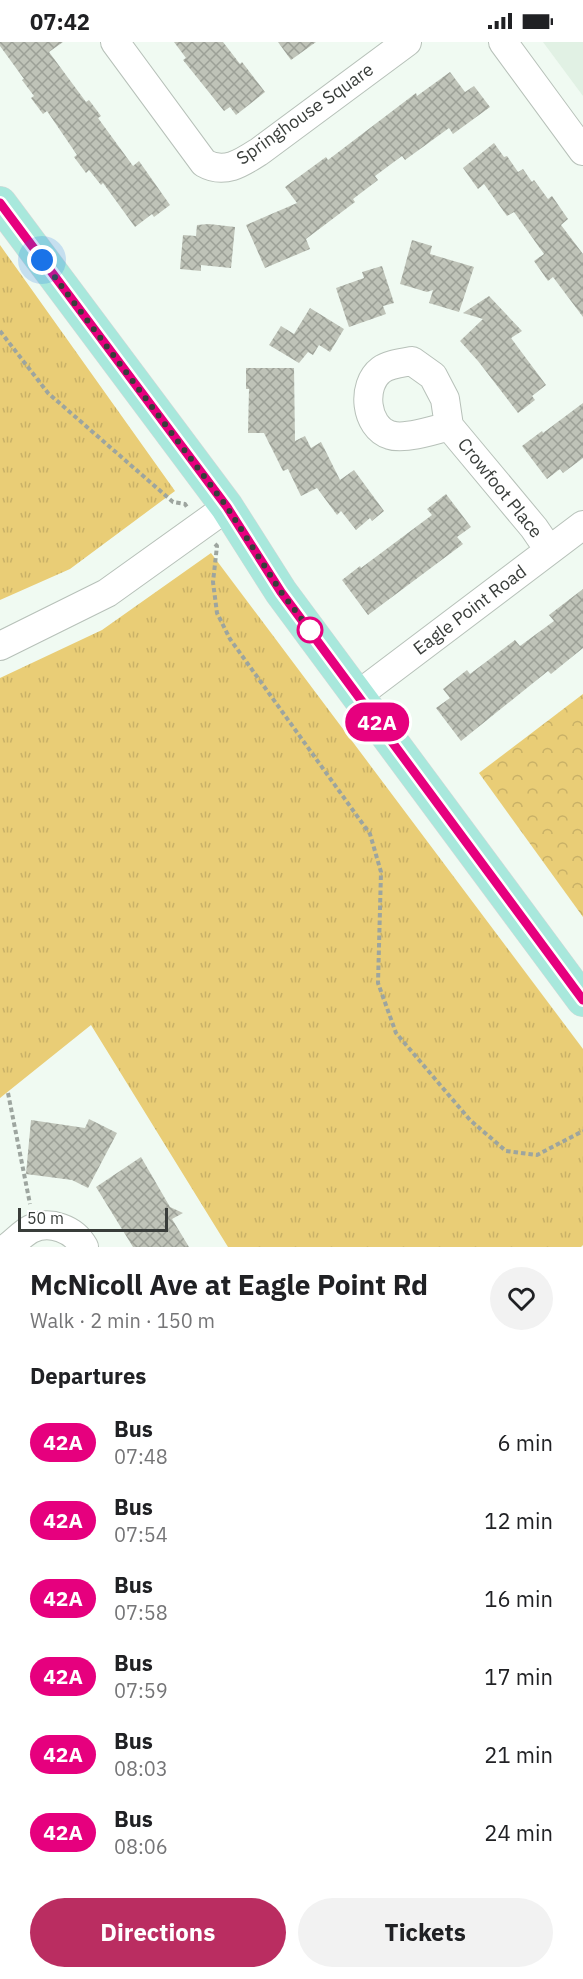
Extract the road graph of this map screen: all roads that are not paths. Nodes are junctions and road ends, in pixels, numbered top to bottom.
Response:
1 (114, 42) edge
2 (407, 42) edge
3 (503, 42) edge
4 (583, 152) edge
5 (0, 204) edge
6 (450, 426) dead end
7 (227, 507) junction
8 (583, 525) edge
9 (549, 550) junction
10 (0, 646) edge
11 (358, 695) junction
12 (583, 1000) edge
13 (8, 1247) edge
14 (84, 1247) edge

1 - 2 street, Springhouse Square
3 - 4 street
5 - 7 main road
6 - 9 street, Crowfoot Place
7 - 10 street
7 - 11 main road
8 - 9 street, Eagle Point Road
9 - 11 street, Eagle Point Road
11 - 12 main road
13 - 14 street

